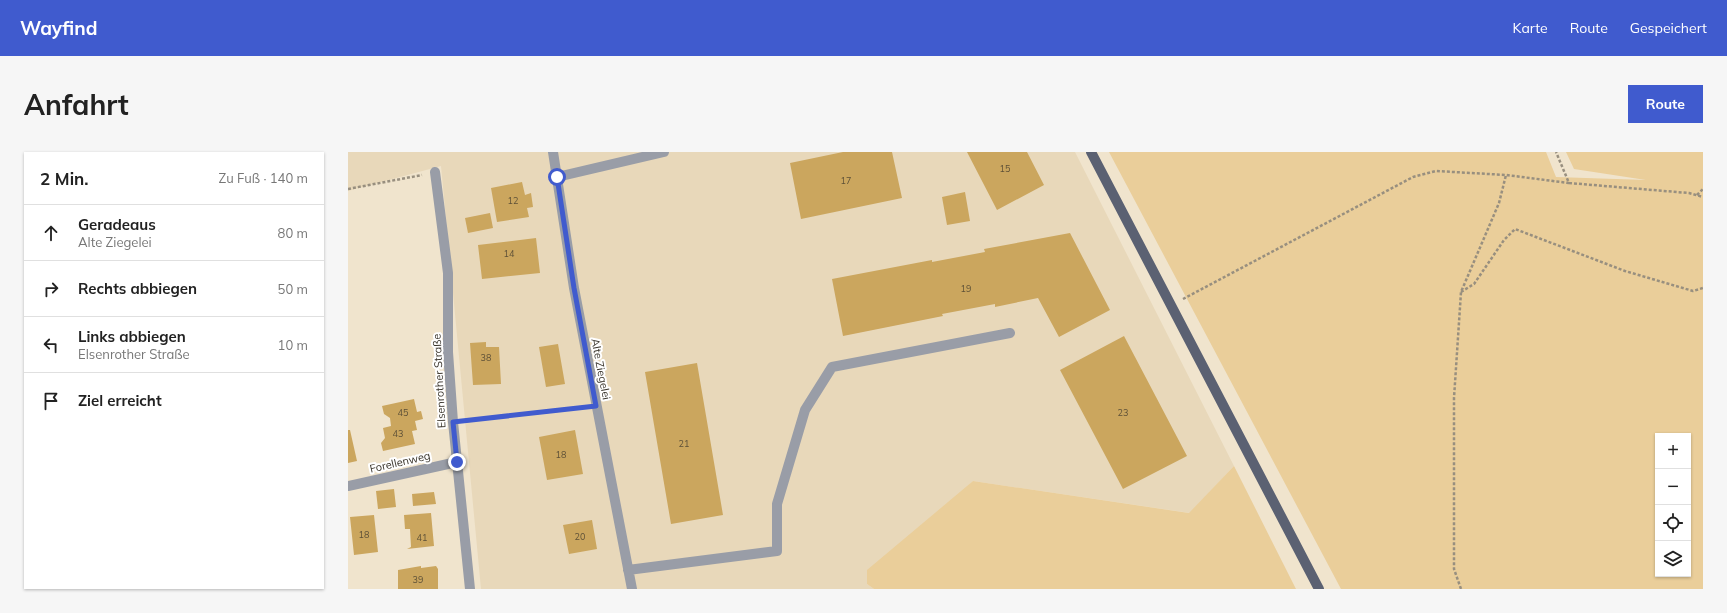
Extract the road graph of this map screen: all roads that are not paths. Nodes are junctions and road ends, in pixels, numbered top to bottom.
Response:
1 (553, 152) edge
2 (664, 152) edge
3 (1090, 152) edge
4 (435, 172) road end
5 (557, 177) junction
6 (1010, 333) dead end
7 (457, 462) junction
8 (348, 486) edge
9 (628, 570) junction
10 (470, 589) edge
11 (632, 589) edge
12 (1319, 589) edge

1 - 5 street, Alte Ziegelei
2 - 5 street
3 - 12 main road
4 - 7 street, Elsenrother Straße
5 - 9 street, Alte Ziegelei
6 - 9 street
7 - 8 street, Forellenweg
7 - 10 street, Elsenrother Straße
9 - 11 street, Alte Ziegelei

